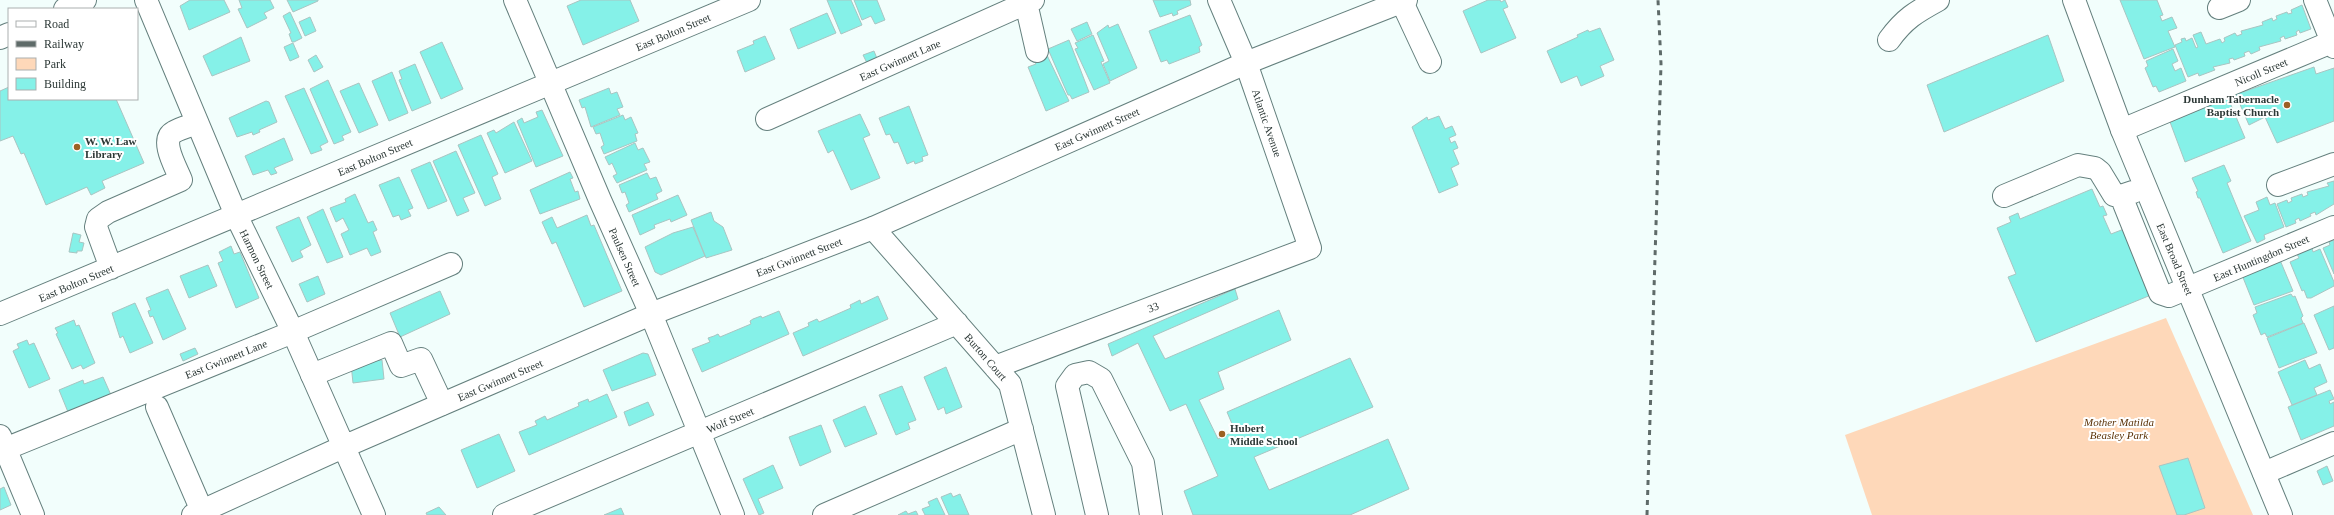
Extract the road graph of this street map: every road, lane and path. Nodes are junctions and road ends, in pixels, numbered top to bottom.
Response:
1 (85, 0) edge
2 (146, 0) edge
3 (515, 0) edge
4 (749, 0) edge
5 (1219, 0) edge
6 (1938, 0) edge
7 (2074, 0) edge
8 (2239, 0) edge
9 (2314, 0) edge
10 (1029, 1) edge
11 (1404, 1) edge
12 (67, 8) edge
13 (2219, 8) dead end
14 (1889, 40) dead end
15 (2333, 43) edge
16 (1037, 51) dead end
17 (1430, 62) dead end
18 (1246, 63) junction
19 (550, 84) junction
20 (767, 119) dead end
21 (197, 123) junction
22 (2122, 130) junction
23 (2334, 164) edge
24 (2278, 185) dead end
25 (2145, 188) junction
26 (2004, 196) dead end
27 (2121, 196) junction
28 (236, 215) junction
29 (2334, 227) edge
30 (873, 228) junction
31 (1310, 248) joint
32 (451, 264) dead end
33 (111, 268) junction
34 (2187, 288) junction
35 (0, 314) edge
36 (651, 314) junction
37 (957, 323) junction
38 (293, 332) junction
39 (995, 367) junction
40 (312, 375) junction
41 (442, 404) junction
42 (157, 407) dead end
43 (1022, 429) junction
44 (699, 433) junction
45 (2334, 443) edge
46 (2, 445) edge
47 (343, 447) junction
48 (2264, 473) junction
49 (198, 513) edge
50 (33, 515) edge
51 (374, 515) edge
52 (504, 515) edge
53 (733, 515) edge
54 (824, 515) edge
55 (1044, 515) edge
56 (1097, 515) edge
57 (1151, 515) edge
58 (2281, 515) edge

1 - 12 street
2 - 21 street, Harmon Street
3 - 19 street, Paulsen Street
4 - 19 street, East Bolton Street
5 - 18 street, Atlantic Avenue
6 - 14 street
7 - 22 street, East Broad Street
8 - 13 street
9 - 15 street
10 - 16 street
10 - 20 street, East Gwinnett Lane
11 - 17 street
11 - 18 street, East Gwinnett Street
15 - 22 street, Nicoll Street
18 - 30 street, East Gwinnett Street
18 - 31 street, Atlantic Avenue
19 - 28 street, East Bolton Street
19 - 36 street, Paulsen Street
21 - 28 street, Harmon Street
21 - 33 street
22 - 25 street, East Broad Street
23 - 24 street
25 - 27 street
25 - 34 street, East Broad Street
26 - 27 street
27 - 34 street, East Huntingdon Street
28 - 33 street, East Bolton Street
28 - 38 street, Harmon Street
29 - 34 street, East Huntingdon Street
30 - 36 street, East Gwinnett Street
30 - 37 street, Burton Court
31 - 39 street, 33
32 - 38 street, East Gwinnett Lane
33 - 35 street, East Bolton Street
34 - 48 street, East Broad Street
36 - 41 street, East Gwinnett Street
36 - 44 street, Paulsen Street
37 - 39 street, Burton Court
37 - 44 street, Wolf Street
38 - 40 street, Harmon Street
38 - 46 street, East Gwinnett Lane
39 - 43 street, Burton Court
40 - 41 street
40 - 47 street, Harmon Street
41 - 47 street, East Gwinnett Street
42 - 49 street
43 - 54 street
43 - 55 street, Burton Court
44 - 52 street, Wolf Street
44 - 53 street, Paulsen Street
45 - 48 street
46 - 50 street
47 - 49 street, East Gwinnett Street
47 - 51 street, Harmon Street
48 - 58 street, East Broad Street
56 - 57 street

